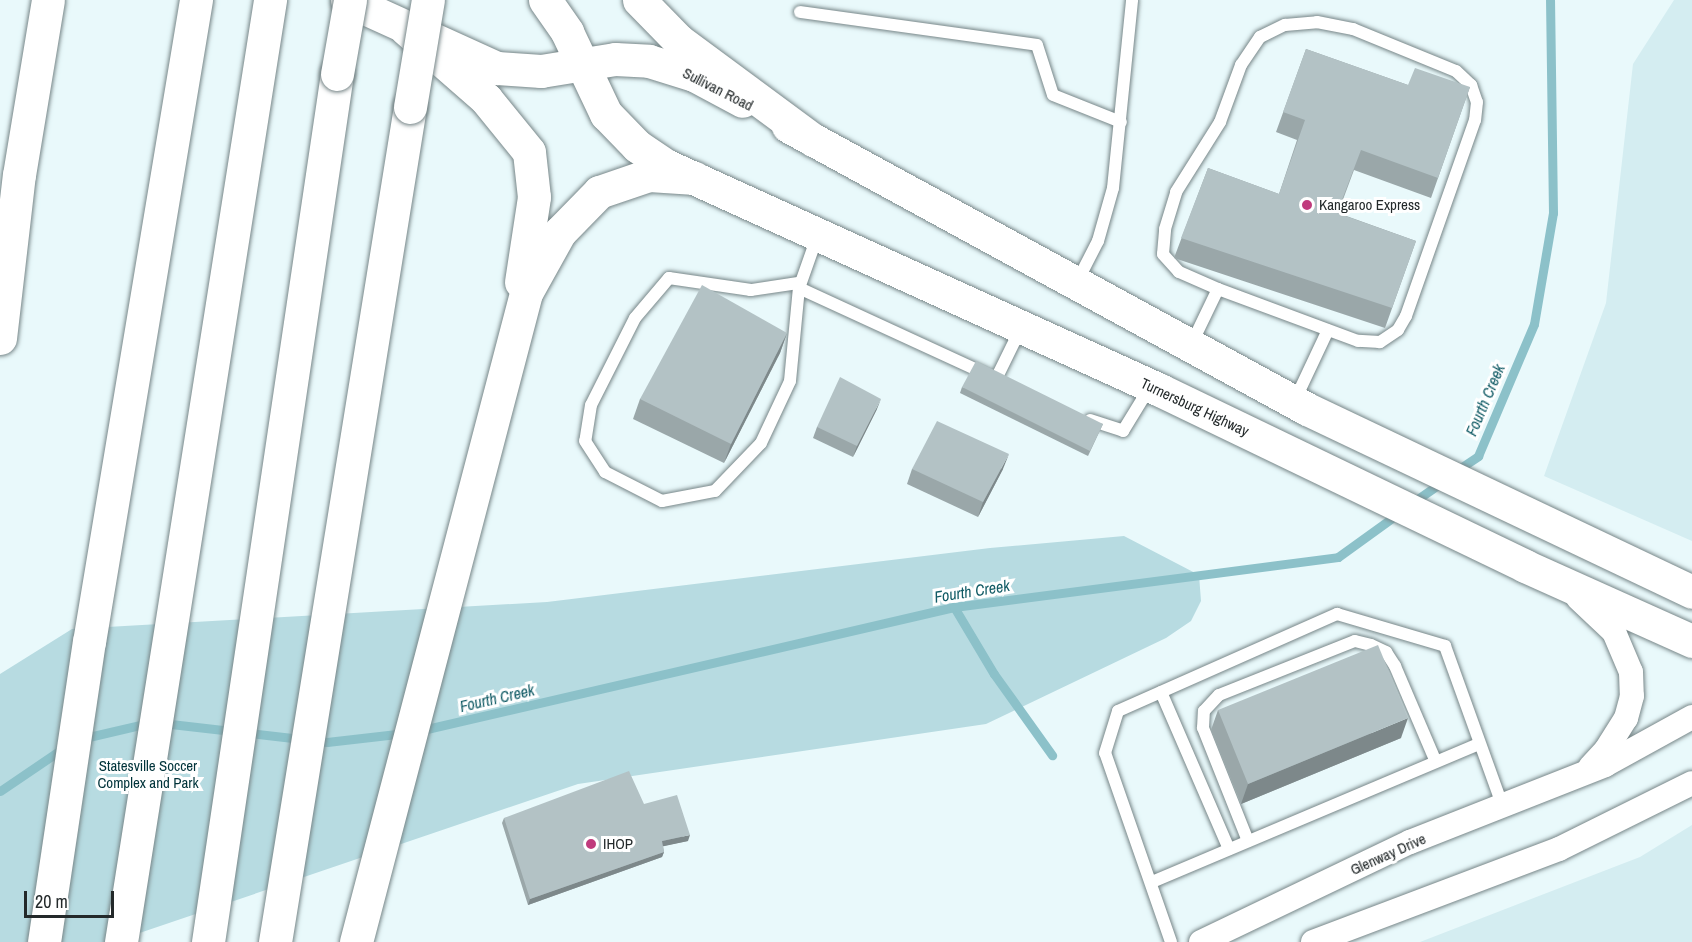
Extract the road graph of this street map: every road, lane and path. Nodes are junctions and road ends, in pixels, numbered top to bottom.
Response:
1 (270, 0) edge
2 (349, 0) edge
3 (428, 0) edge
4 (545, 0) edge
5 (639, 0) edge
6 (1132, 0) edge
7 (196, 3) edge
8 (49, 6) edge
9 (800, 12) dead end
10 (405, 28) junction
11 (581, 65) junction
12 (1121, 122) junction
13 (813, 140) junction
14 (695, 178) junction
15 (818, 234) junction
16 (1077, 284) junction
17 (798, 286) junction
18 (1218, 289) junction
19 (1021, 327) junction
20 (1328, 330) junction
21 (0, 338) edge
22 (1190, 346) junction
23 (508, 351) junction
24 (1150, 386) junction
25 (1301, 405) junction
26 (1072, 412) edge
27 (1619, 559) junction
28 (1692, 578) edge
29 (1555, 580) junction
30 (1692, 592) edge
31 (1692, 641) edge
32 (1161, 692) junction
33 (1692, 717) edge
34 (1479, 744) junction
35 (1436, 762) junction
36 (1579, 776) junction
37 (1692, 783) edge
38 (1503, 807) junction
39 (1248, 842) junction
40 (1228, 849) junction
41 (1152, 882) junction
42 (122, 934) edge
43 (44, 942) edge
44 (208, 942) edge
45 (275, 942) edge
46 (356, 942) edge
47 (1171, 942) edge
48 (1201, 942) edge
49 (1313, 942) edge

1 - 42 main road
2 - 10 main road, Sullivan Road
2 - 44 main road, bridge
3 - 45 main road, bridge
4 - 11 main road
5 - 13 main road
6 - 12 lane
7 - 43 main road
8 - 21 main road
9 - 12 lane
10 - 11 main road, Sullivan Road
10 - 23 main road
11 - 13 main road, Sullivan Road
11 - 14 main road
12 - 16 lane
13 - 16 main road
14 - 15 main road, Turnersburg Highway
14 - 23 main road
15 - 17 lane
15 - 19 main road, Turnersburg Highway
16 - 22 main road
17 - 17 lane
17 - 19 lane
18 - 20 lane
18 - 20 lane
18 - 22 lane
19 - 24 main road, Turnersburg Highway
20 - 25 lane
22 - 25 main road
23 - 46 main road
24 - 26 lane
24 - 29 main road, Turnersburg Highway
25 - 27 main road
27 - 28 lane
27 - 30 main road
29 - 31 main road, Turnersburg Highway
29 - 36 street, Glenway Drive
32 - 34 lane
32 - 40 lane
32 - 41 lane
33 - 36 street, Glenway Drive
34 - 35 lane
34 - 38 lane
35 - 39 lane
35 - 39 lane
36 - 38 street, Glenway Drive
37 - 49 street
38 - 48 street, Glenway Drive
39 - 40 lane
40 - 41 lane
41 - 47 lane

